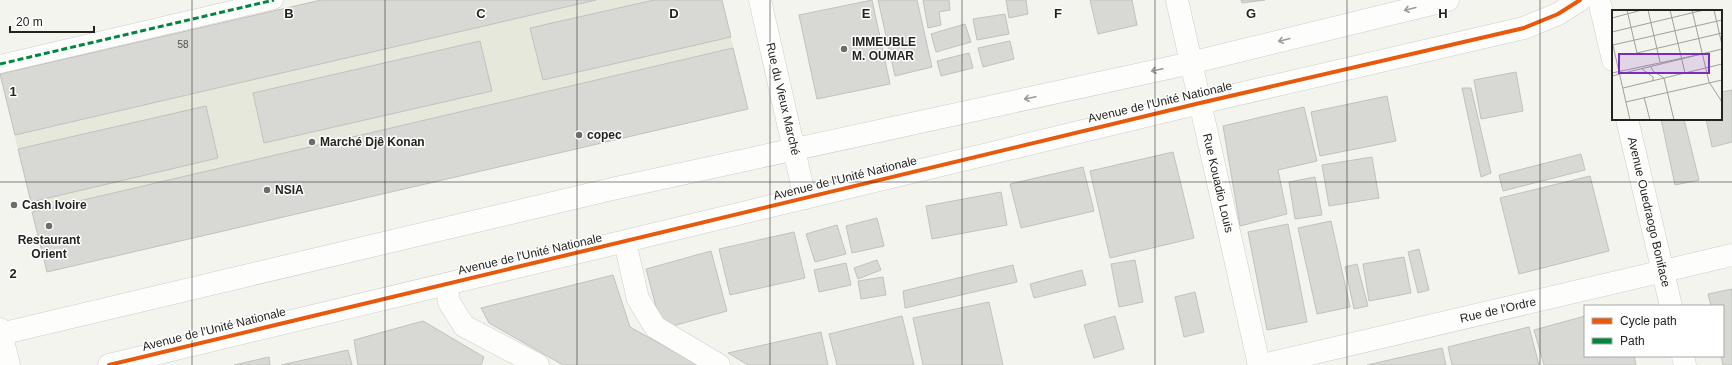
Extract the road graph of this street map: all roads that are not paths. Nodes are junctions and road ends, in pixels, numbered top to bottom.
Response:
1 (274, 0) edge
2 (760, 0) edge
3 (1177, 0) edge
4 (1448, 0) edge
5 (1580, 0) edge
6 (1599, 0) edge
7 (1612, 56) edge
8 (1191, 62) junction
9 (0, 64) edge
10 (1200, 103) junction
11 (1627, 120) edge
12 (795, 149) junction
13 (806, 198) junction
14 (625, 242) junction
15 (1732, 255) edge
16 (1663, 271) junction
17 (446, 284) junction
18 (1671, 305) edge
19 (0, 333) edge
20 (9, 365) edge
21 (109, 365) edge
22 (538, 365) edge
23 (720, 365) edge
24 (1259, 365) edge
25 (1263, 365) edge

1 - 9 street
2 - 12 street, Rue du Vieux Marché
3 - 8 street, Rue Kouadio Louis
4 -> 8 street
5 - 10 street, Avenue de l'Unité Nationale
6 - 7 street
8 - 10 street, Rue Kouadio Louis
8 -> 12 street
10 - 13 street, Avenue de l'Unité Nationale
10 - 24 street, Rue Kouadio Louis
11 - 16 street, Avenue Ouedraogo Boniface
12 - 13 street, Rue du Vieux Marché
12 - 19 street
13 - 14 street, Avenue de l'Unité Nationale
14 - 17 street, Avenue de l'Unité Nationale
14 - 23 street
15 - 16 street, Rue de l'Ordre
16 - 18 street, Avenue Ouedraogo Boniface
16 - 25 street, Rue de l'Ordre
17 - 21 street, Avenue de l'Unité Nationale
17 - 22 street
19 - 20 street

